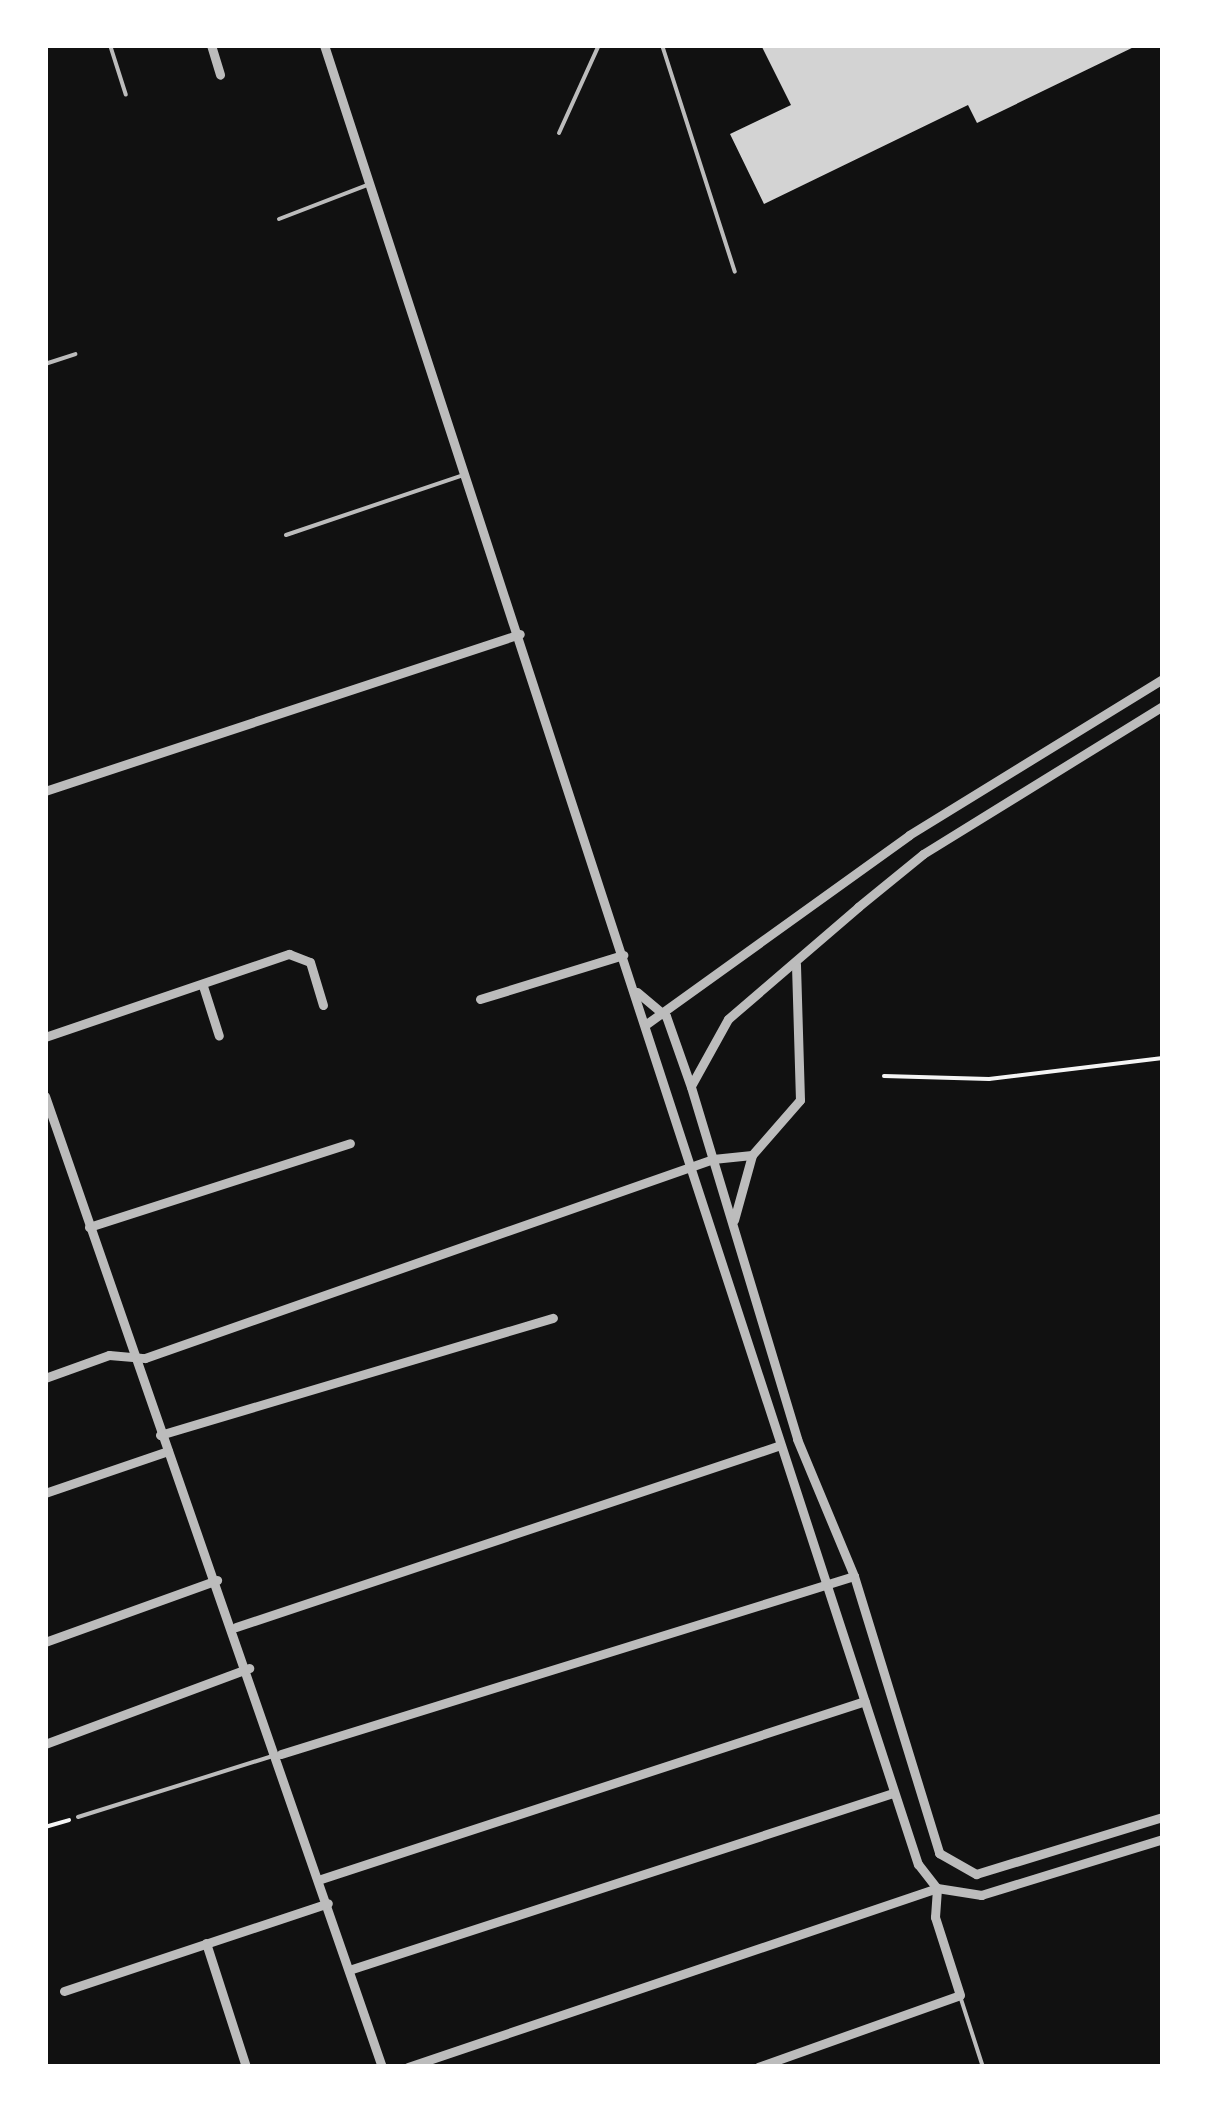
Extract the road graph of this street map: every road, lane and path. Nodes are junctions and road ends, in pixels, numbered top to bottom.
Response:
1 (110, 45) edge
2 (210, 45) edge
3 (324, 45) edge
4 (599, 45) edge
5 (662, 45) edge
6 (220, 75) dead end
7 (126, 94) dead end
8 (560, 133) dead end
9 (370, 184) junction
10 (279, 219) dead end
11 (735, 272) dead end
12 (75, 354) dead end
13 (45, 364) edge
14 (467, 473) junction
15 (286, 535) dead end
16 (520, 634) junction
17 (1163, 679) edge
18 (1163, 706) edge
19 (45, 791) edge
20 (622, 955) junction
21 (796, 964) junction
22 (202, 986) junction
23 (635, 990) junction
24 (480, 1000) dead end
25 (323, 1006) dead end
26 (666, 1016) junction
27 (645, 1025) junction
28 (218, 1036) dead end
29 (45, 1037) edge
30 (1163, 1058) edge
31 (884, 1076) dead end
32 (691, 1087) junction
33 (45, 1096) edge
34 (350, 1142) dead end
35 (752, 1155) junction
36 (713, 1159) junction
37 (692, 1168) junction
38 (90, 1228) junction
39 (734, 1233) junction
40 (554, 1318) dead end
41 (129, 1356) junction
42 (45, 1378) edge
43 (160, 1436) junction
44 (778, 1446) junction
45 (168, 1451) junction
46 (45, 1493) edge
47 (854, 1576) junction
48 (218, 1580) junction
49 (826, 1585) junction
50 (236, 1627) junction
51 (45, 1642) edge
52 (250, 1668) junction
53 (865, 1701) junction
54 (45, 1744) edge
55 (281, 1754) junction
56 (893, 1793) junction
57 (1163, 1816) edge
58 (78, 1817) joint
59 (45, 1827) edge
60 (1163, 1839) edge
61 (321, 1878) junction
62 (937, 1888) junction
63 (328, 1903) junction
64 (206, 1944) junction
65 (350, 1970) junction
66 (64, 1991) dead end
67 (960, 1996) junction
68 (246, 2067) edge
69 (382, 2067) edge
70 (408, 2067) edge
71 (758, 2067) edge
72 (984, 2067) edge

1 - 7 lane
2 - 6 street
3 - 9 street
4 - 8 lane
5 - 11 lane
9 - 10 lane
9 - 14 street
12 - 13 lane
14 - 15 lane
14 - 16 street
16 - 19 street
16 - 20 street
17 - 26 street
18 - 21 street
20 - 23 street
20 - 24 street
21 - 32 street
21 - 35 street
22 - 25 street
22 - 28 street
22 - 29 street
23 - 26 street
23 - 27 street
26 - 27 street
26 - 32 street
27 - 37 street
30 - 31 path
32 - 36 street
33 - 38 street
34 - 38 street
35 - 36 street
35 - 39 street
36 - 37 street
36 - 39 street
37 - 41 street
37 - 44 street
38 - 41 street
39 - 47 street
40 - 43 street
41 - 42 street
41 - 43 street
43 - 45 street
44 - 49 street
44 - 50 street
45 - 46 street
45 - 48 street
47 - 49 street
47 - 57 street
48 - 50 street
48 - 51 street
49 - 53 street
49 - 55 street
50 - 52 street
52 - 54 street
52 - 55 street
53 - 56 street
53 - 61 street
55 - 58 lane
55 - 61 street
56 - 62 street
56 - 65 street
58 - 59 path
60 - 62 street
61 - 63 street
62 - 67 street
62 - 70 street
63 - 64 street
63 - 65 street
64 - 66 street
64 - 68 street
65 - 69 street
67 - 71 street
67 - 72 lane

